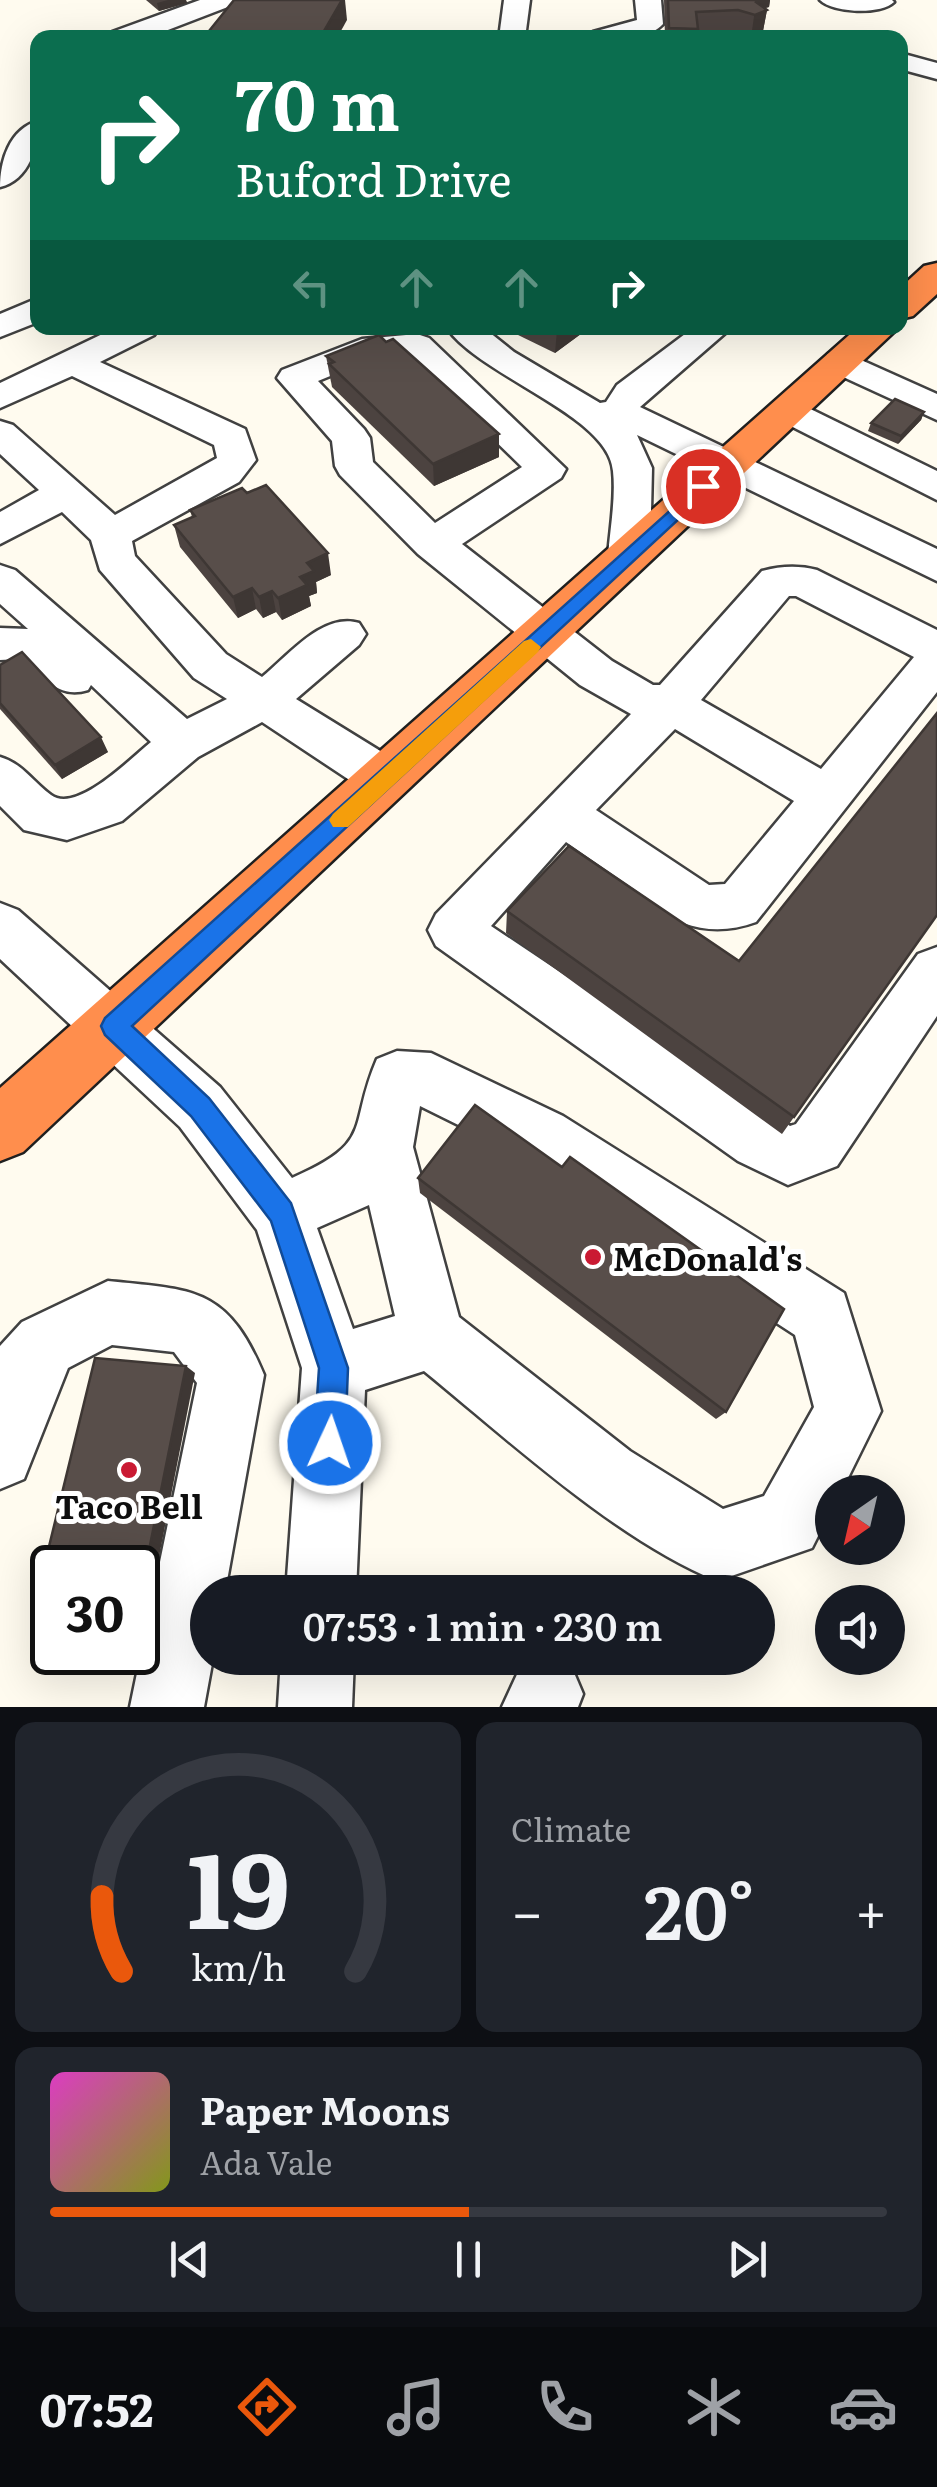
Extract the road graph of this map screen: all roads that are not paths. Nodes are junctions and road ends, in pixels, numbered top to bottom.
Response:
1 (224, 0) edge
2 (517, 0) edge
3 (648, 0) edge
4 (821, 7) edge
5 (882, 9) edge
6 (143, 30) edge
7 (513, 30) edge
8 (629, 30) edge
9 (908, 54) edge
10 (937, 60) edge
11 (908, 63) edge
12 (937, 71) edge
13 (30, 140) edge
14 (0, 178) edge
15 (937, 274) edge
16 (908, 301) edge
17 (30, 312) edge
18 (0, 327) edge
19 (127, 335) edge
20 (472, 335) edge
21 (705, 335) edge
22 (871, 335) edge
23 (375, 337) edge
24 (71, 362) junction
25 (841, 362) junction
26 (0, 397) edge
27 (937, 408) edge
28 (788, 410) junction
29 (606, 414) junction
30 (937, 432) edge
31 (0, 433) edge
32 (727, 463) junction
33 (900, 467) junction
34 (937, 487) edge
35 (66, 492) junction
36 (0, 530) edge
37 (111, 535) junction
38 (433, 544) junction
39 (630, 556) junction
40 (937, 566) edge
41 (1, 593) edge
42 (344, 634) dead end
43 (546, 634) junction
44 (19, 645) edge
45 (937, 649) edge
46 (937, 660) edge
47 (263, 701) junction
48 (671, 704) junction
49 (169, 730) junction
50 (0, 743) edge
51 (0, 776) edge
52 (386, 779) junction
53 (824, 795) junction
54 (562, 813) junction
55 (41, 816) junction
56 (0, 926) edge
57 (937, 971) edge
58 (114, 1026) junction
59 (0, 1130) edge
60 (384, 1147) junction
61 (282, 1213) junction
62 (432, 1336) junction
63 (44, 1344) junction
64 (334, 1368) junction
65 (0, 1393) edge
66 (0, 1455) edge
67 (322, 1575) edge
68 (317, 1675) edge
69 (167, 1707) edge
70 (315, 1707) edge

1 - 6 street
2 - 7 street
3 - 8 street
4 - 5 street
9 - 10 street
11 - 12 street
13 - 14 street
15 - 16 highway
17 - 18 street
19 - 24 street
20 - 29 street
21 - 29 street
22 - 25 highway
23 - 38 street
23 - 38 street
24 - 26 street
24 - 37 street
25 - 27 street
25 - 28 highway
28 - 32 highway
28 - 33 street
29 - 32 street
29 - 39 street
30 - 33 street
31 - 35 street
32 - 39 highway
32 - 40 street
33 - 34 street
35 - 36 street
35 - 37 street
37 - 47 street
38 - 43 street
39 - 43 highway
41 - 44 street
41 - 49 street
42 - 47 street
43 - 48 street
43 - 52 highway
44 - 49 street
45 - 48 street
46 - 53 street
47 - 49 street
47 - 52 street
48 - 53 street
48 - 54 street
49 - 55 street
50 - 55 street
51 - 55 street
52 - 58 highway
53 - 54 street
54 - 57 street
56 - 58 street
58 - 59 highway
58 - 61 street
60 - 61 street
60 - 62 street
60 - 62 street
61 - 64 street
62 - 64 street
63 - 65 street
63 - 66 street
63 - 69 street
64 - 67 street
68 - 70 street

